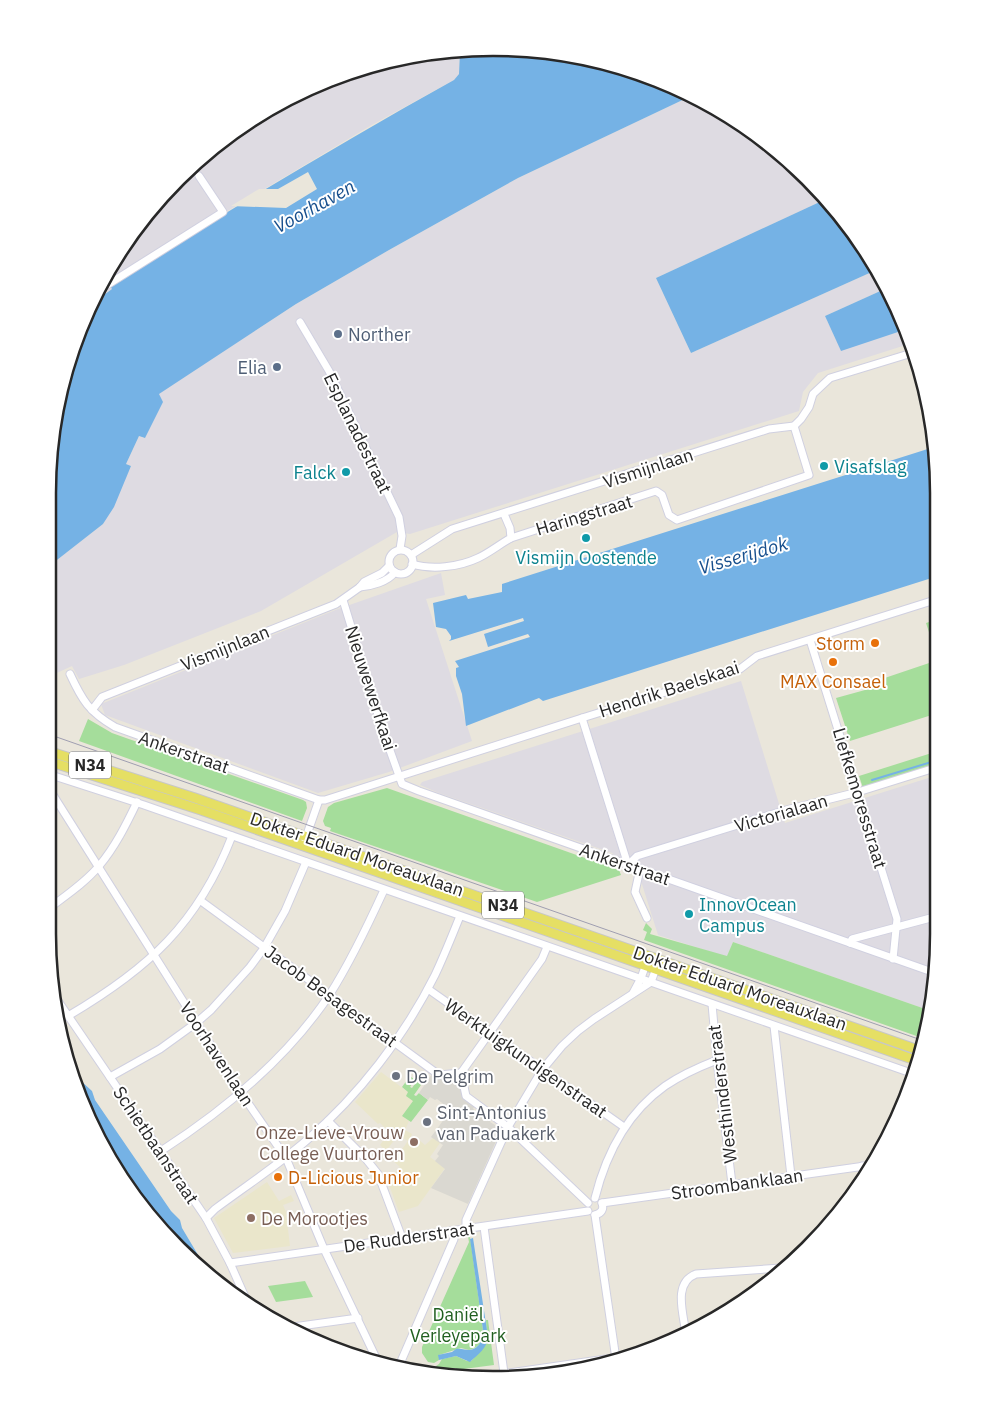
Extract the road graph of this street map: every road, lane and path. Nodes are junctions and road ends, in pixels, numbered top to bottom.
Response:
1 (199, 176) dead end
2 (111, 283) edge
3 (300, 322) dead end
4 (907, 354) edge
5 (794, 426) junction
6 (504, 514) junction
7 (511, 538) junction
8 (400, 550) junction
9 (411, 555) junction
10 (412, 564) junction
11 (389, 566) junction
12 (395, 572) junction
13 (360, 587) junction
14 (343, 600) junction
15 (930, 602) edge
16 (810, 640) junction
17 (70, 674) dead end
18 (92, 710) junction
19 (582, 718) junction
20 (56, 758) edge
21 (56, 759) edge
22 (930, 770) edge
23 (398, 776) junction
24 (56, 777) edge
25 (858, 792) junction
26 (56, 800) edge
27 (319, 800) junction
28 (137, 802) junction
29 (232, 836) junction
30 (306, 836) junction
31 (303, 846) junction
32 (306, 862) junction
33 (628, 865) junction
34 (98, 868) junction
35 (640, 869) junction
36 (384, 890) junction
37 (201, 901) junction
38 (56, 903) edge
39 (460, 916) junction
40 (647, 918) dead end
41 (930, 918) edge
42 (897, 927) junction
43 (850, 943) junction
44 (547, 947) junction
45 (264, 948) junction
46 (153, 956) junction
47 (648, 956) junction
48 (893, 958) junction
49 (659, 960) junction
50 (645, 965) junction
51 (656, 969) junction
52 (928, 971) edge
53 (641, 978) junction
54 (651, 982) junction
55 (428, 989) junction
56 (329, 995) junction
57 (631, 995) junction
58 (712, 1004) junction
59 (63, 1009) edge
60 (68, 1016) junction
61 (196, 1024) junction
62 (774, 1026) junction
63 (490, 1033) junction
64 (394, 1042) junction
65 (914, 1049) edge
66 (912, 1059) edge
67 (717, 1060) junction
68 (542, 1070) junction
69 (908, 1072) edge
70 (461, 1073) junction
71 (110, 1077) junction
72 (241, 1093) junction
73 (328, 1121) junction
74 (624, 1127) junction
75 (508, 1128) junction
76 (161, 1151) junction
77 (286, 1158) junction
78 (862, 1166) edge
79 (791, 1176) junction
80 (732, 1184) junction
81 (595, 1198) junction
82 (602, 1203) junction
83 (588, 1207) junction
84 (595, 1215) junction
85 (206, 1218) junction
86 (484, 1227) junction
87 (466, 1229) junction
88 (453, 1231) junction
89 (402, 1238) junction
90 (324, 1249) junction
91 (230, 1263) junction
92 (773, 1269) edge
93 (242, 1291) edge
94 (358, 1318) junction
95 (300, 1326) edge
96 (685, 1326) edge
97 (617, 1353) edge
98 (374, 1354) edge
99 (400, 1360) edge
100 (504, 1371) edge

1 - 2 street
3 - 8 street, Esplanadestraat
4 - 5 street
5 - 6 street, Vismijnlaan
5 - 7 street, Haringstraat
6 - 7 street
6 - 9 street, Vismijnlaan
7 - 10 street
8 - 9 street
8 - 11 street
9 - 10 street
10 - 12 street
11 - 12 street
11 - 13 street, Vismijnlaan
12 - 13 street, Vismijnlaan
13 - 14 street, Vismijnlaan
14 - 18 street, Vismijnlaan
14 - 23 street, Nieuwewerfkaai
15 - 16 street, Hendrik Baelskaai
16 - 19 street, Hendrik Baelskaai
16 - 25 street, Liefkemoresstraat
17 - 18 street, Ankerstraat
18 - 27 street, Ankerstraat
19 - 23 street, Hendrik Baelskaai
19 - 33 street
20 - 30 main road, Dokter Eduard Moreauxlaan / N34
21 - 31 main road, Dokter Eduard Moreauxlaan / N34
22 - 25 street, Victorialaan
23 - 27 street
23 - 33 street, Ankerstraat
24 - 28 street, Dokter Eduard Moreauxlaan
25 - 33 street, Victorialaan
25 - 42 street, Liefkemoresstraat
26 - 34 street, Voorhavenlaan
27 - 30 street
28 - 29 street, Dokter Eduard Moreauxlaan
28 - 34 street
29 - 32 street, Dokter Eduard Moreauxlaan
29 - 37 street
30 - 31 street
30 - 47 main road, Dokter Eduard Moreauxlaan / N34
31 - 50 main road, Dokter Eduard Moreauxlaan / N34
32 - 36 street, Dokter Eduard Moreauxlaan
32 - 45 street
33 - 35 street, Ankerstraat
34 - 38 street
34 - 46 street, Voorhavenlaan
35 - 40 street
35 - 43 street, Ankerstraat
36 - 39 street, Dokter Eduard Moreauxlaan
36 - 56 street
37 - 45 street, Jacob Besagestraat
37 - 46 street
39 - 44 street, Dokter Eduard Moreauxlaan
39 - 55 street
41 - 42 street
42 - 43 street
42 - 48 street, Liefkemoresstraat
43 - 48 street, Ankerstraat
44 - 53 street, Dokter Eduard Moreauxlaan
44 - 63 street
45 - 56 street, Jacob Besagestraat
45 - 61 street
46 - 60 street
46 - 61 street, Voorhavenlaan
47 - 49 main road, Dokter Eduard Moreauxlaan / N34
47 - 50 street
48 - 52 street, Ankerstraat
49 - 51 street
49 - 65 main road, Dokter Eduard Moreauxlaan / N34
50 - 51 main road, Dokter Eduard Moreauxlaan / N34
50 - 53 street
51 - 54 street
51 - 66 main road, Dokter Eduard Moreauxlaan / N34
53 - 54 street, Dokter Eduard Moreauxlaan
53 - 57 street
54 - 57 street
54 - 58 street, Dokter Eduard Moreauxlaan
55 - 63 street, Werktuigkundigenstraat
55 - 64 street
56 - 64 street, Jacob Besagestraat
56 - 72 street
57 - 68 street
58 - 62 street, Dokter Eduard Moreauxlaan
58 - 67 street, Westhinderstraat
59 - 60 street, Schietbaanstraat
60 - 71 street, Schietbaanstraat
61 - 71 street
61 - 72 street, Voorhavenlaan
62 - 69 street, Dokter Eduard Moreauxlaan
62 - 79 street
63 - 68 street, Werktuigkundigenstraat
63 - 70 street
64 - 70 street, Jacob Besagestraat
64 - 73 street
67 - 74 street
67 - 80 street, Westhinderstraat
68 - 74 street, Werktuigkundigenstraat
68 - 75 street
70 - 75 street
71 - 76 street, Schietbaanstraat
72 - 76 street
72 - 77 street, Voorhavenlaan
73 - 77 street
73 - 89 street
74 - 81 street
75 - 83 street
75 - 87 street
76 - 85 street, Schietbaanstraat
77 - 85 street
77 - 90 street, Voorhavenlaan
78 - 79 street, Stroombanklaan
79 - 80 street, Stroombanklaan
80 - 82 street, Stroombanklaan
81 - 82 street
81 - 83 street
82 - 84 street
83 - 84 street
83 - 86 street, De Rudderstraat
84 - 97 street
85 - 91 street, Schietbaanstraat
86 - 87 street, De Rudderstraat
86 - 100 street
87 - 88 street, De Rudderstraat
88 - 89 street, De Rudderstraat
88 - 99 street
89 - 90 street, De Rudderstraat
90 - 91 street, De Rudderstraat
90 - 94 street, Voorhavenlaan
91 - 93 street, Schietbaanstraat
92 - 96 street
94 - 95 street
94 - 98 street, Voorhavenlaan

